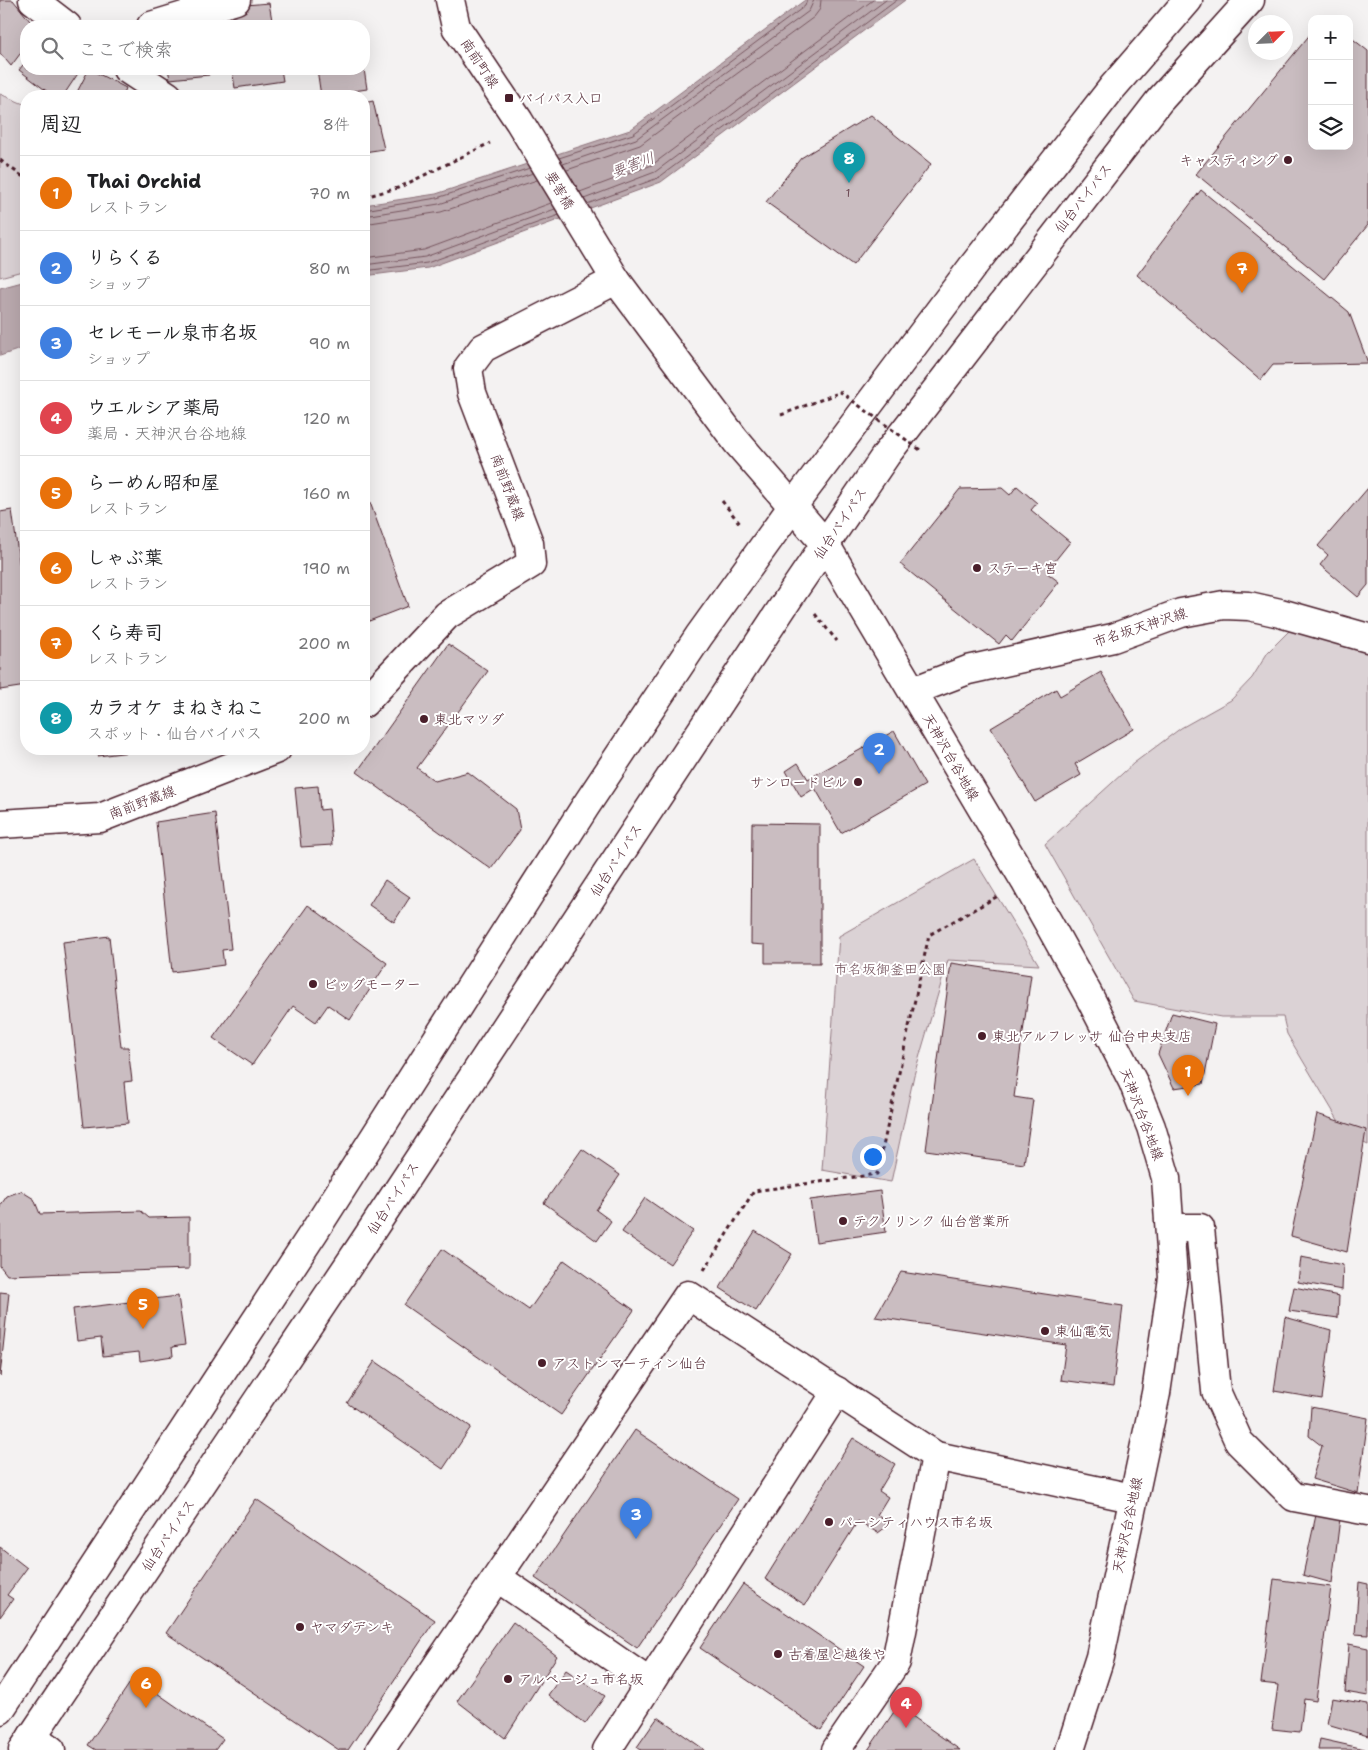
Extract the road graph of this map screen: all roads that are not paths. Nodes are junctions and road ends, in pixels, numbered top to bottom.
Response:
1 (34, 0) edge
2 (236, 0) edge
3 (450, 0) edge
4 (1188, 0) edge
5 (1250, 0) edge
6 (59, 20) edge
7 (171, 20) edge
8 (136, 75) edge
9 (159, 90) edge
10 (519, 121) joint
11 (609, 269) junction
12 (792, 507) junction
13 (825, 544) junction
14 (1368, 638) edge
15 (913, 691) junction
16 (370, 697) edge
17 (262, 755) edge
18 (0, 824) edge
19 (1170, 1228) junction
20 (837, 1391) junction
21 (936, 1456) junction
22 (1132, 1498) junction
23 (1368, 1511) edge
24 (498, 1578) junction
25 (650, 1683) junction
26 (0, 1710) edge
27 (36, 1745) edge
28 (380, 1750) edge
29 (607, 1750) edge
30 (836, 1750) edge
31 (1070, 1750) edge

1 - 6 main road
2 - 7 main road
3 - 10 main road, 南前町線
4 - 12 main road
5 - 13 main road, 仙台バイパス
8 - 9 main road
10 - 11 main road, 要害橋
11 - 12 main road, 要害橋
11 - 16 main road, 南前野蔵線
12 - 13 main road, 天神沢台谷地線
12 - 26 main road
13 - 15 main road, 天神沢台谷地線
13 - 27 main road, 仙台バイパス
14 - 15 main road, 市名坂天神沢線
15 - 19 main road, 天神沢台谷地線
17 - 18 main road, 南前野蔵線
19 - 22 main road, 天神沢台谷地線
19 - 23 main road
20 - 21 main road
20 - 24 main road
20 - 25 main road
21 - 22 main road
21 - 30 main road
22 - 31 main road, 天神沢台谷地線
24 - 25 main road
24 - 28 main road
25 - 29 main road

